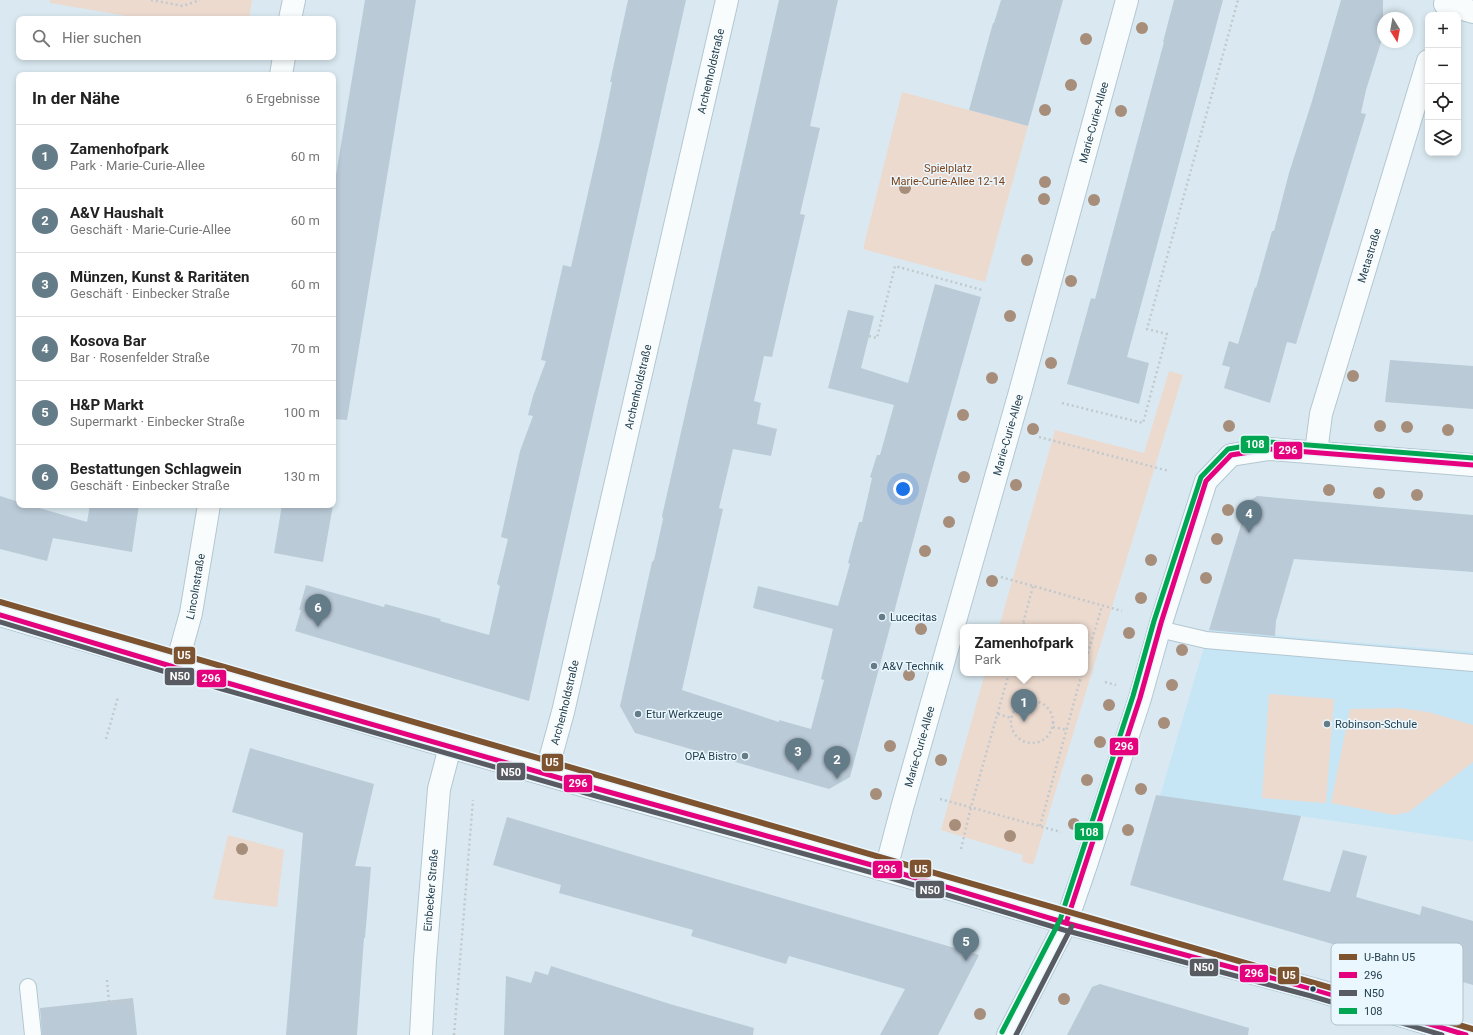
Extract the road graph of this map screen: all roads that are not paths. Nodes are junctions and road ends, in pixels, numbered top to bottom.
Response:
1 (294, 0) edge
2 (727, 0) edge
3 (1127, 0) edge
4 (1444, 6) edge
5 (1473, 12) edge
6 (291, 16) edge
7 (284, 60) edge
8 (1425, 71) edge
9 (282, 72) edge
10 (1316, 452) junction
11 (1473, 465) edge
12 (208, 508) edge
13 (0, 615) edge
14 (1159, 629) junction
15 (1473, 662) edge
16 (176, 667) junction
17 (450, 747) junction
18 (546, 774) junction
19 (886, 869) junction
20 (1066, 923) junction
21 (28, 987) dead end
22 (1331, 994) edge
23 (1433, 1025) edge
24 (33, 1035) edge
25 (421, 1035) edge
26 (1008, 1035) edge
27 (1466, 1035) edge

1 - 6 street
2 - 18 street, Archenholdstraße
3 - 19 street, Marie-Curie-Allee
4 - 5 street
7 - 9 street
8 - 10 street, Metastraße
10 - 11 street
10 - 14 street
12 - 16 street, Lincolnstraße
13 - 16 street
14 - 15 lane
14 - 20 street
16 - 17 street
17 - 18 street
17 - 25 street, Einbecker Straße
18 - 19 street
19 - 20 street
20 - 22 street
20 - 26 street
21 - 24 lane
23 - 27 street

